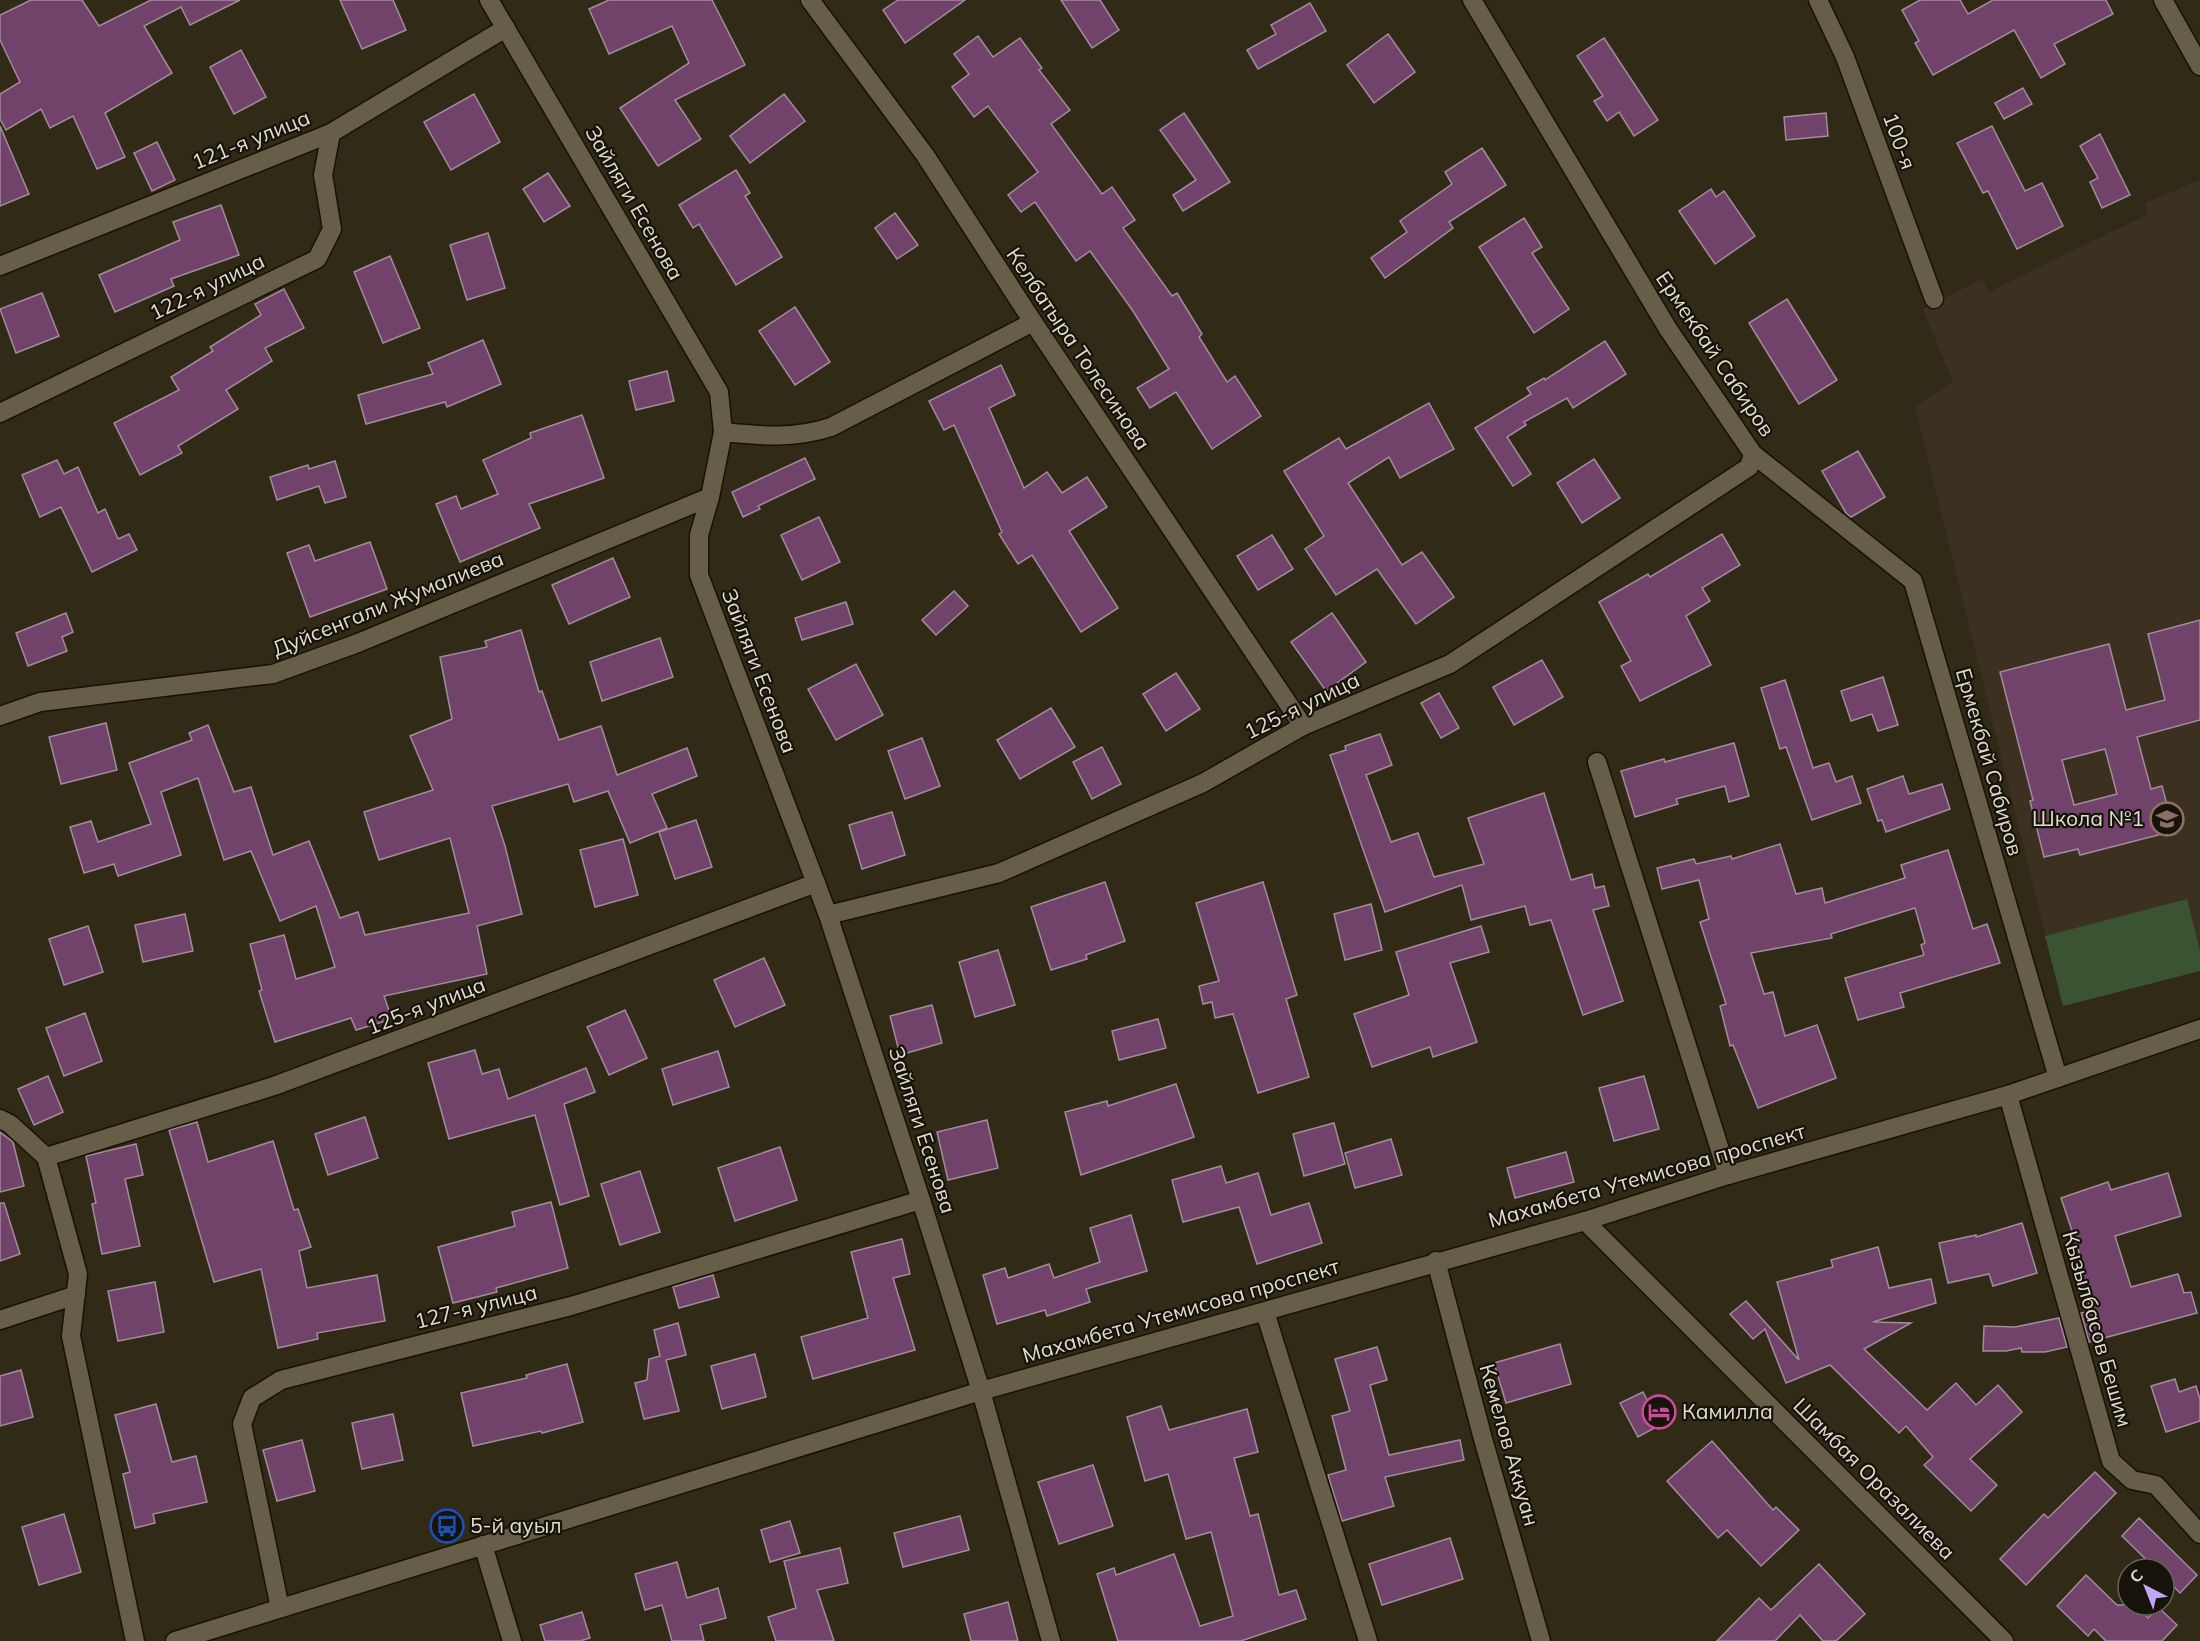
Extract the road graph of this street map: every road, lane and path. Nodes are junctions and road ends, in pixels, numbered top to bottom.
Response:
1 (489, 0) edge
2 (810, 0) edge
3 (1472, 0) edge
4 (1818, 0) edge
5 (2163, 0) edge
6 (506, 28) junction
7 (2200, 66) edge
8 (331, 133) junction
9 (0, 266) edge
10 (1934, 299) dead end
11 (1033, 322) junction
12 (0, 413) edge
13 (723, 432) junction
14 (1753, 454) junction
15 (710, 497) junction
16 (0, 716) edge
17 (1303, 726) junction
18 (1597, 762) dead end
19 (816, 883) junction
20 (828, 915) junction
21 (2200, 1029) edge
22 (2058, 1078) junction
23 (2008, 1095) junction
24 (0, 1119) edge
25 (46, 1157) junction
26 (1728, 1175) junction
27 (921, 1200) junction
28 (1585, 1221) junction
29 (1436, 1261) junction
30 (76, 1295) junction
31 (1265, 1312) junction
32 (0, 1320) edge
33 (981, 1391) junction
34 (2200, 1534) edge
35 (483, 1545) junction
36 (280, 1608) junction
37 (135, 1641) edge
38 (175, 1641) edge
39 (512, 1641) edge
40 (1051, 1641) edge
41 (1368, 1641) edge
42 (1541, 1641) edge
43 (2004, 1641) edge

1 - 6 street, Зайляги Есенова
2 - 11 street, Келбатыра Толесинова
3 - 14 street, Ермекбай Сабиров
4 - 10 street, 100-я
5 - 7 street
6 - 8 street, 121-я улица
6 - 13 street, Зайляги Есенова
8 - 9 street, 121-я улица
8 - 12 street, 122-я улица
11 - 13 street
11 - 17 street, Келбатыра Толесинова
13 - 15 street, Зайляги Есенова
14 - 17 street, 125-я улица
14 - 22 street, Ермекбай Сабиров
15 - 16 street, Дуйсенгали Жумалиева
15 - 19 street, Зайляги Есенова
17 - 20 street, 125-я улица
18 - 26 street
19 - 20 street, Зайляги Есенова
19 - 25 street, 125-я улица
20 - 27 street, Зайляги Есенова
21 - 22 street, Махамбета Утемисова проспект
22 - 23 street, Махамбета Утемисова проспект
23 - 26 street, Махамбета Утемисова проспект
23 - 34 street, Кызылбасов Бешим
24 - 25 street
25 - 30 street
26 - 28 street, Махамбета Утемисова проспект
27 - 33 street, Зайляги Есенова
27 - 36 street, 127-я улица
28 - 29 street, Махамбета Утемисова проспект
28 - 43 street, Шамбая Оразалиева
29 - 31 street, Махамбета Утемисова проспект
29 - 42 street, Кемелов Аккуан
30 - 32 street
30 - 37 street
31 - 33 street, Махамбета Утемисова проспект
31 - 41 street
33 - 35 street, Махамбета Утемисова проспект
33 - 40 street, Зайляги Есенова
35 - 36 street, Махамбета Утемисова проспект
35 - 39 street
36 - 38 street, Махамбета Утемисова проспект

